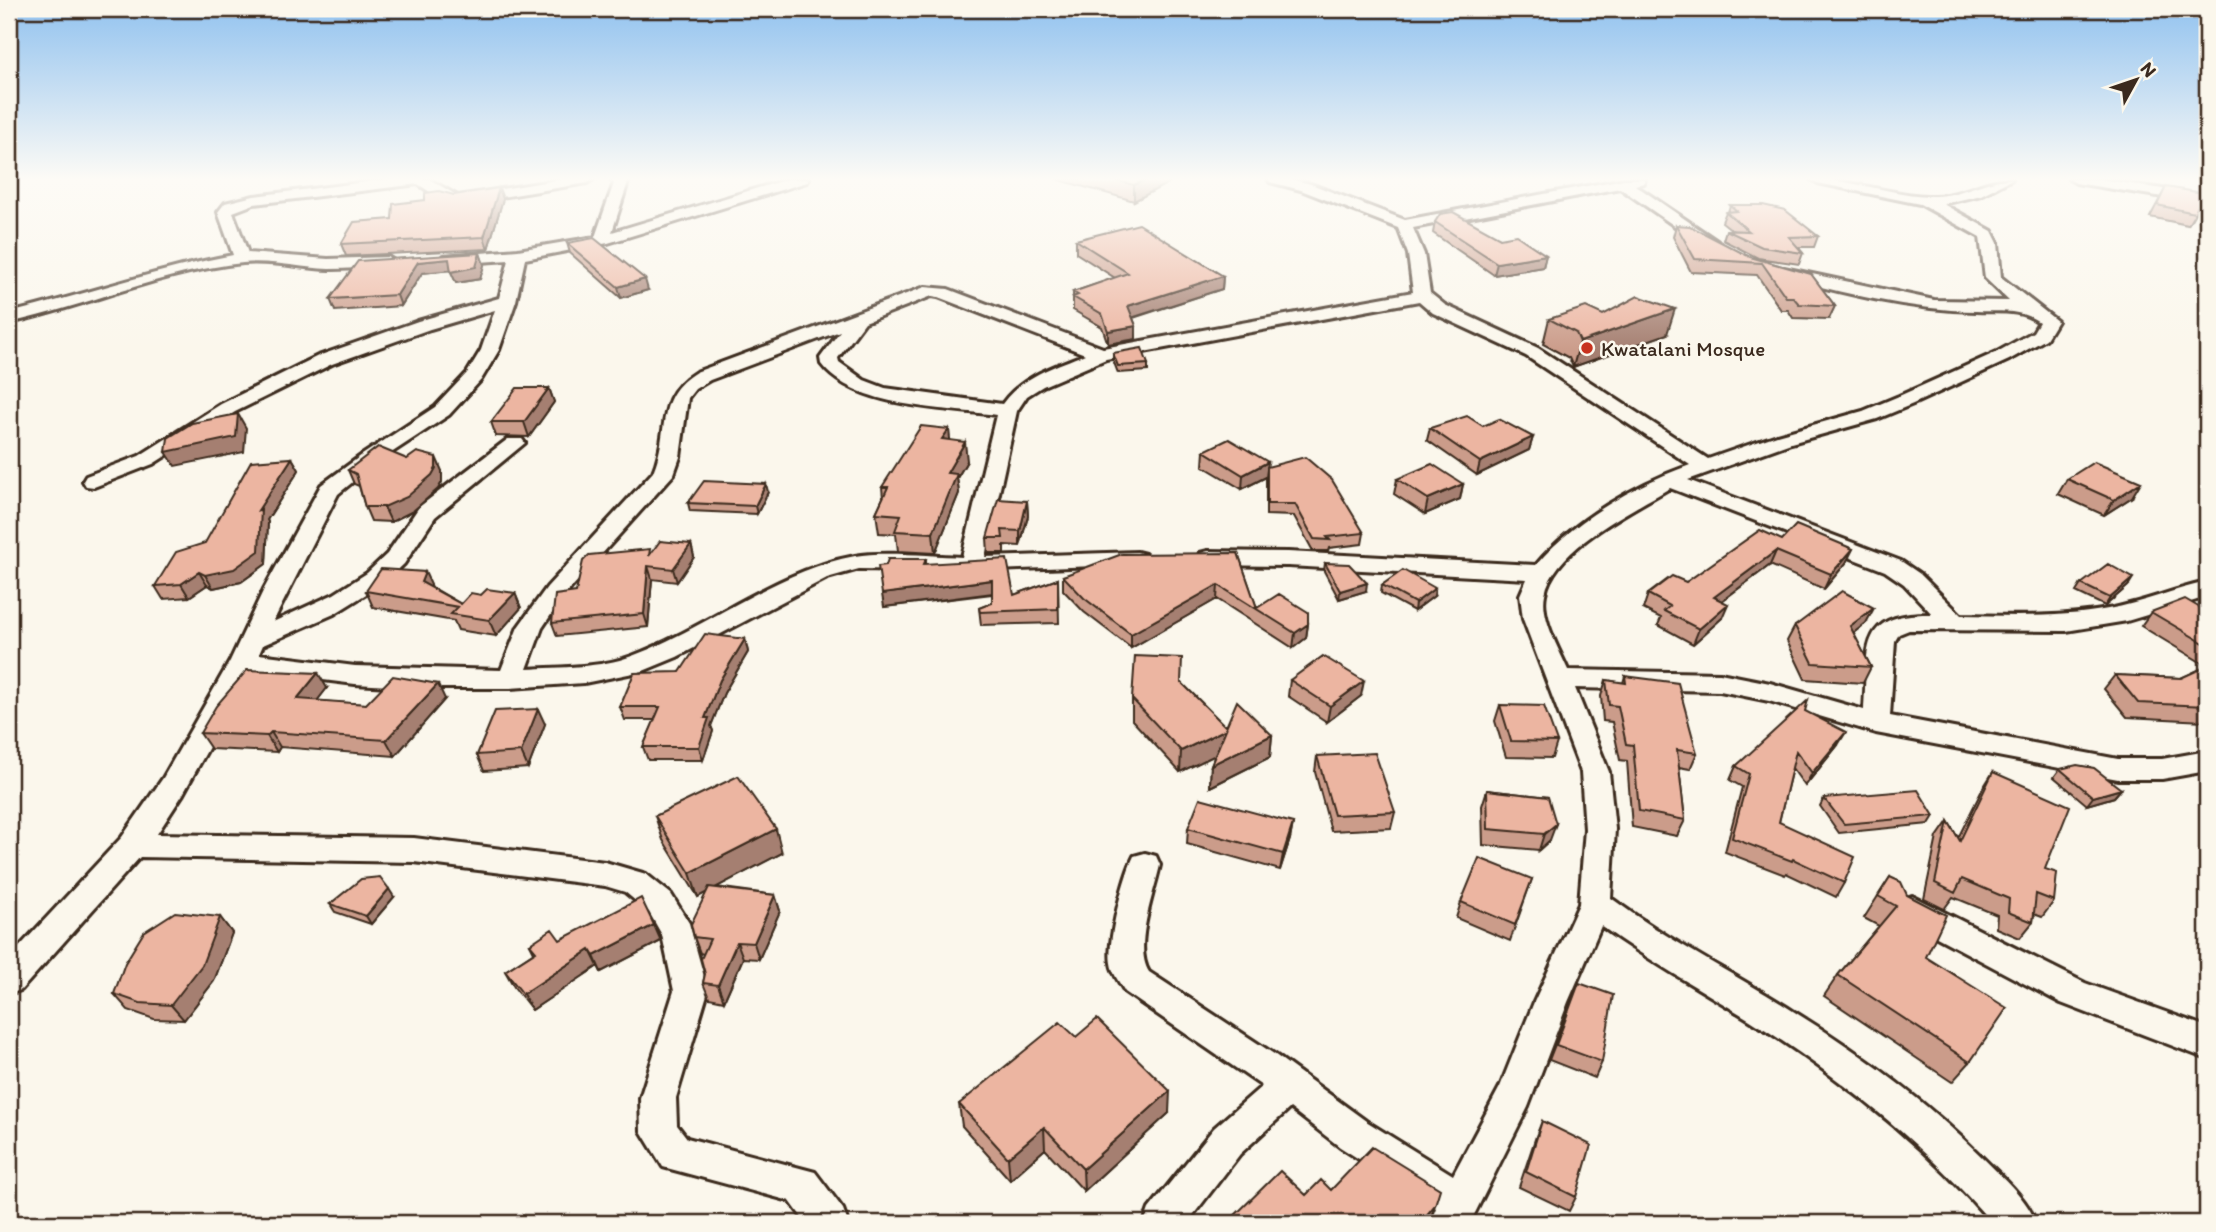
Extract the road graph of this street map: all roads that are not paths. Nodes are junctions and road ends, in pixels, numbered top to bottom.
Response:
1 (234, 236) edge
2 (603, 236) edge
3 (613, 236) edge
4 (1409, 236) edge
5 (1701, 236) edge
6 (1988, 236) edge
7 (602, 240) junction
8 (1725, 251) edge
9 (518, 255) junction
10 (242, 258) junction
11 (428, 260) edge
12 (402, 261) edge
13 (1774, 270) edge
14 (1422, 295) junction
15 (507, 301) junction
16 (2028, 307) junction
17 (860, 316) junction
18 (9, 318) edge
19 (1101, 354) junction
20 (1007, 411) junction
21 (515, 443) dead end
22 (1705, 466) junction
23 (1668, 480) junction
24 (94, 481) dead end
25 (1164, 558) edge
26 (1191, 558) edge
27 (972, 564) junction
28 (1542, 573) junction
29 (2207, 589) edge
30 (1953, 621) junction
31 (248, 651) junction
32 (510, 679) junction
33 (1558, 679) junction
34 (1876, 723) junction
35 (2207, 761) edge
36 (133, 845) junction
37 (1146, 865) dead end
38 (1595, 904) junction
39 (1905, 905) edge
40 (9, 980) edge
41 (2207, 1042) edge
42 (1289, 1086) junction
43 (1455, 1213) edge
44 (829, 1223) edge
45 (1163, 1223) edge
46 (2017, 1223) edge

1 - 10 street
2 - 7 street
3 - 7 street
4 - 14 street
5 - 8 street
6 - 16 street
7 - 9 street
9 - 11 street
9 - 15 street
10 - 12 street
10 - 18 street
13 - 16 street
14 - 19 street
14 - 22 street
15 - 24 street
15 - 31 street
16 - 22 street
17 - 19 street
17 - 20 street
17 - 32 street
19 - 20 street
20 - 27 street
21 - 31 street
22 - 23 street
23 - 28 street
23 - 30 street
25 - 27 street
26 - 28 street
27 - 32 street
28 - 33 street
29 - 30 street
30 - 34 street
31 - 32 street
31 - 36 street
33 - 34 street
33 - 38 street
34 - 35 street
36 - 40 street
36 - 44 street
37 - 42 street
38 - 43 street
38 - 46 street
39 - 41 street
42 - 43 street
42 - 45 street

